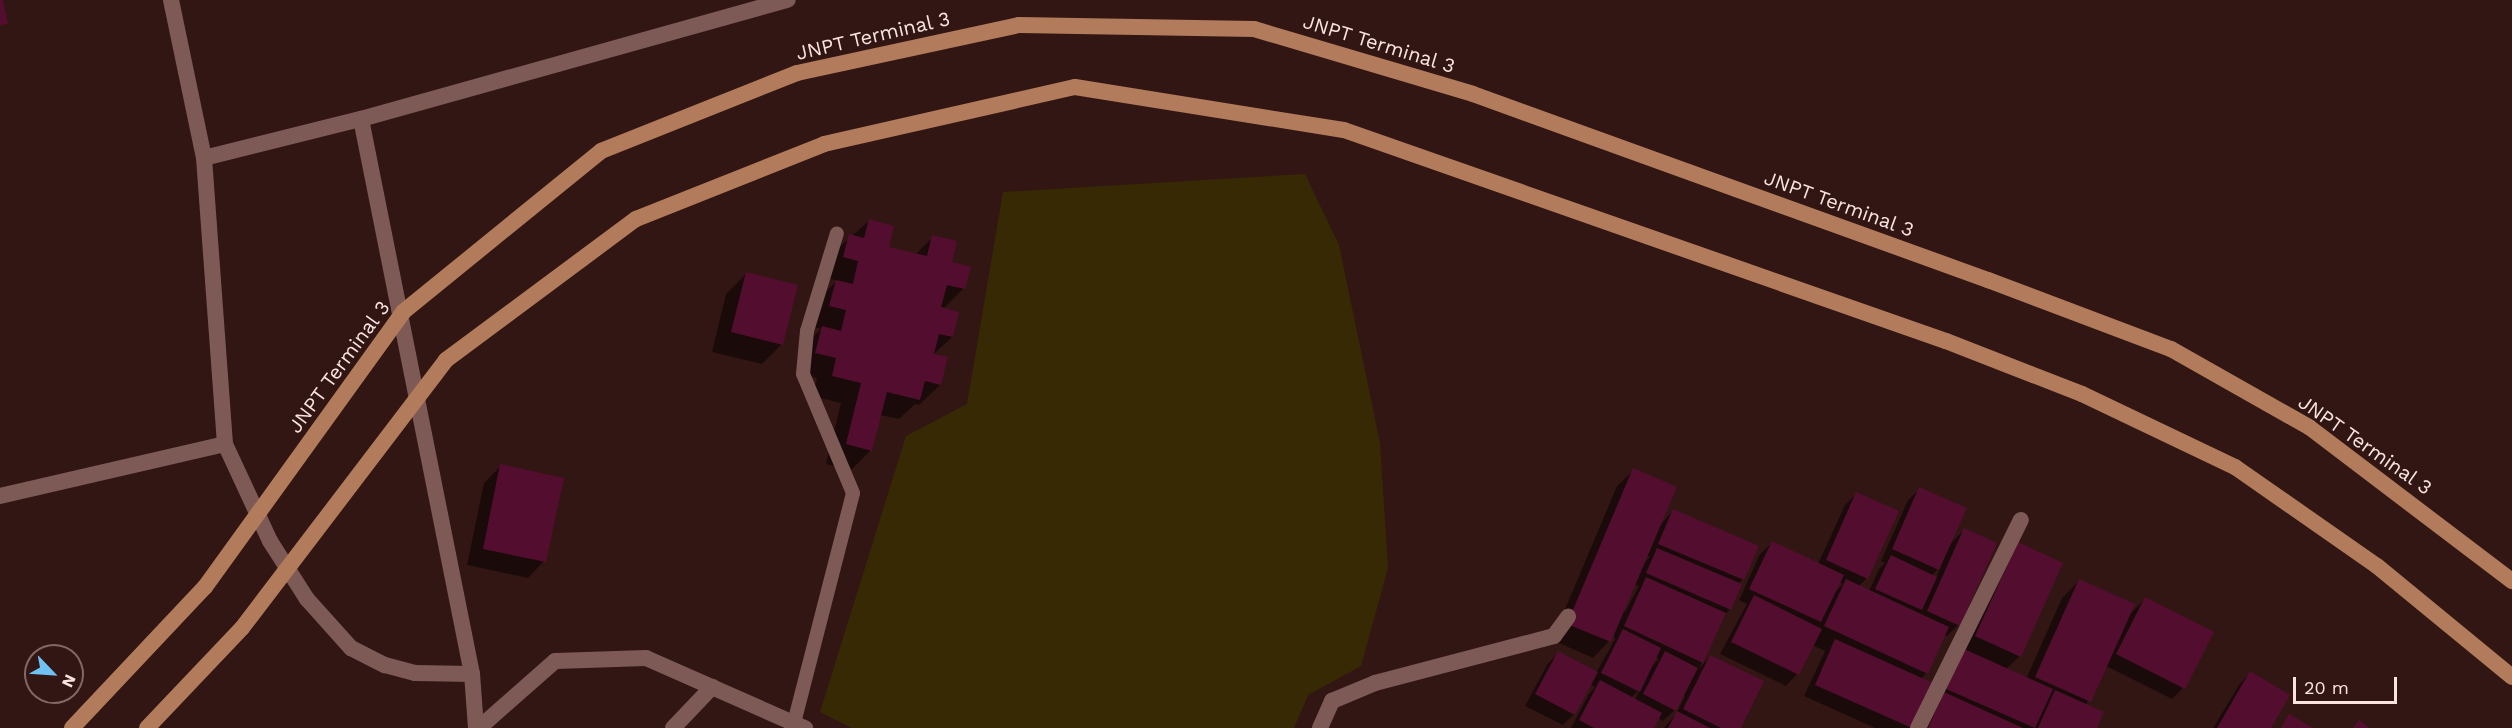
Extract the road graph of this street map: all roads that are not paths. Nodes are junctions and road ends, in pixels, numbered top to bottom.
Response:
1 (171, 0) edge
2 (788, 0) edge
3 (361, 119) junction
4 (204, 158) junction
5 (837, 234) dead end
6 (225, 444) junction
7 (0, 496) edge
8 (2021, 520) dead end
9 (2512, 581) edge
10 (1568, 617) dead end
11 (472, 674) junction
12 (2512, 677) edge
13 (712, 687) junction
14 (800, 725) edge
15 (72, 728) edge
16 (147, 728) edge
17 (477, 728) edge
18 (673, 728) edge
19 (1320, 728) edge
20 (1918, 728) edge

1 - 4 street
2 - 3 street
3 - 4 street
3 - 11 street
4 - 6 street
5 - 14 lane
6 - 7 street
6 - 11 street
8 - 20 street
9 - 15 main road, JNPT Terminal 3
10 - 19 street
11 - 17 street
12 - 16 main road
13 - 14 street
13 - 17 street
13 - 18 street

